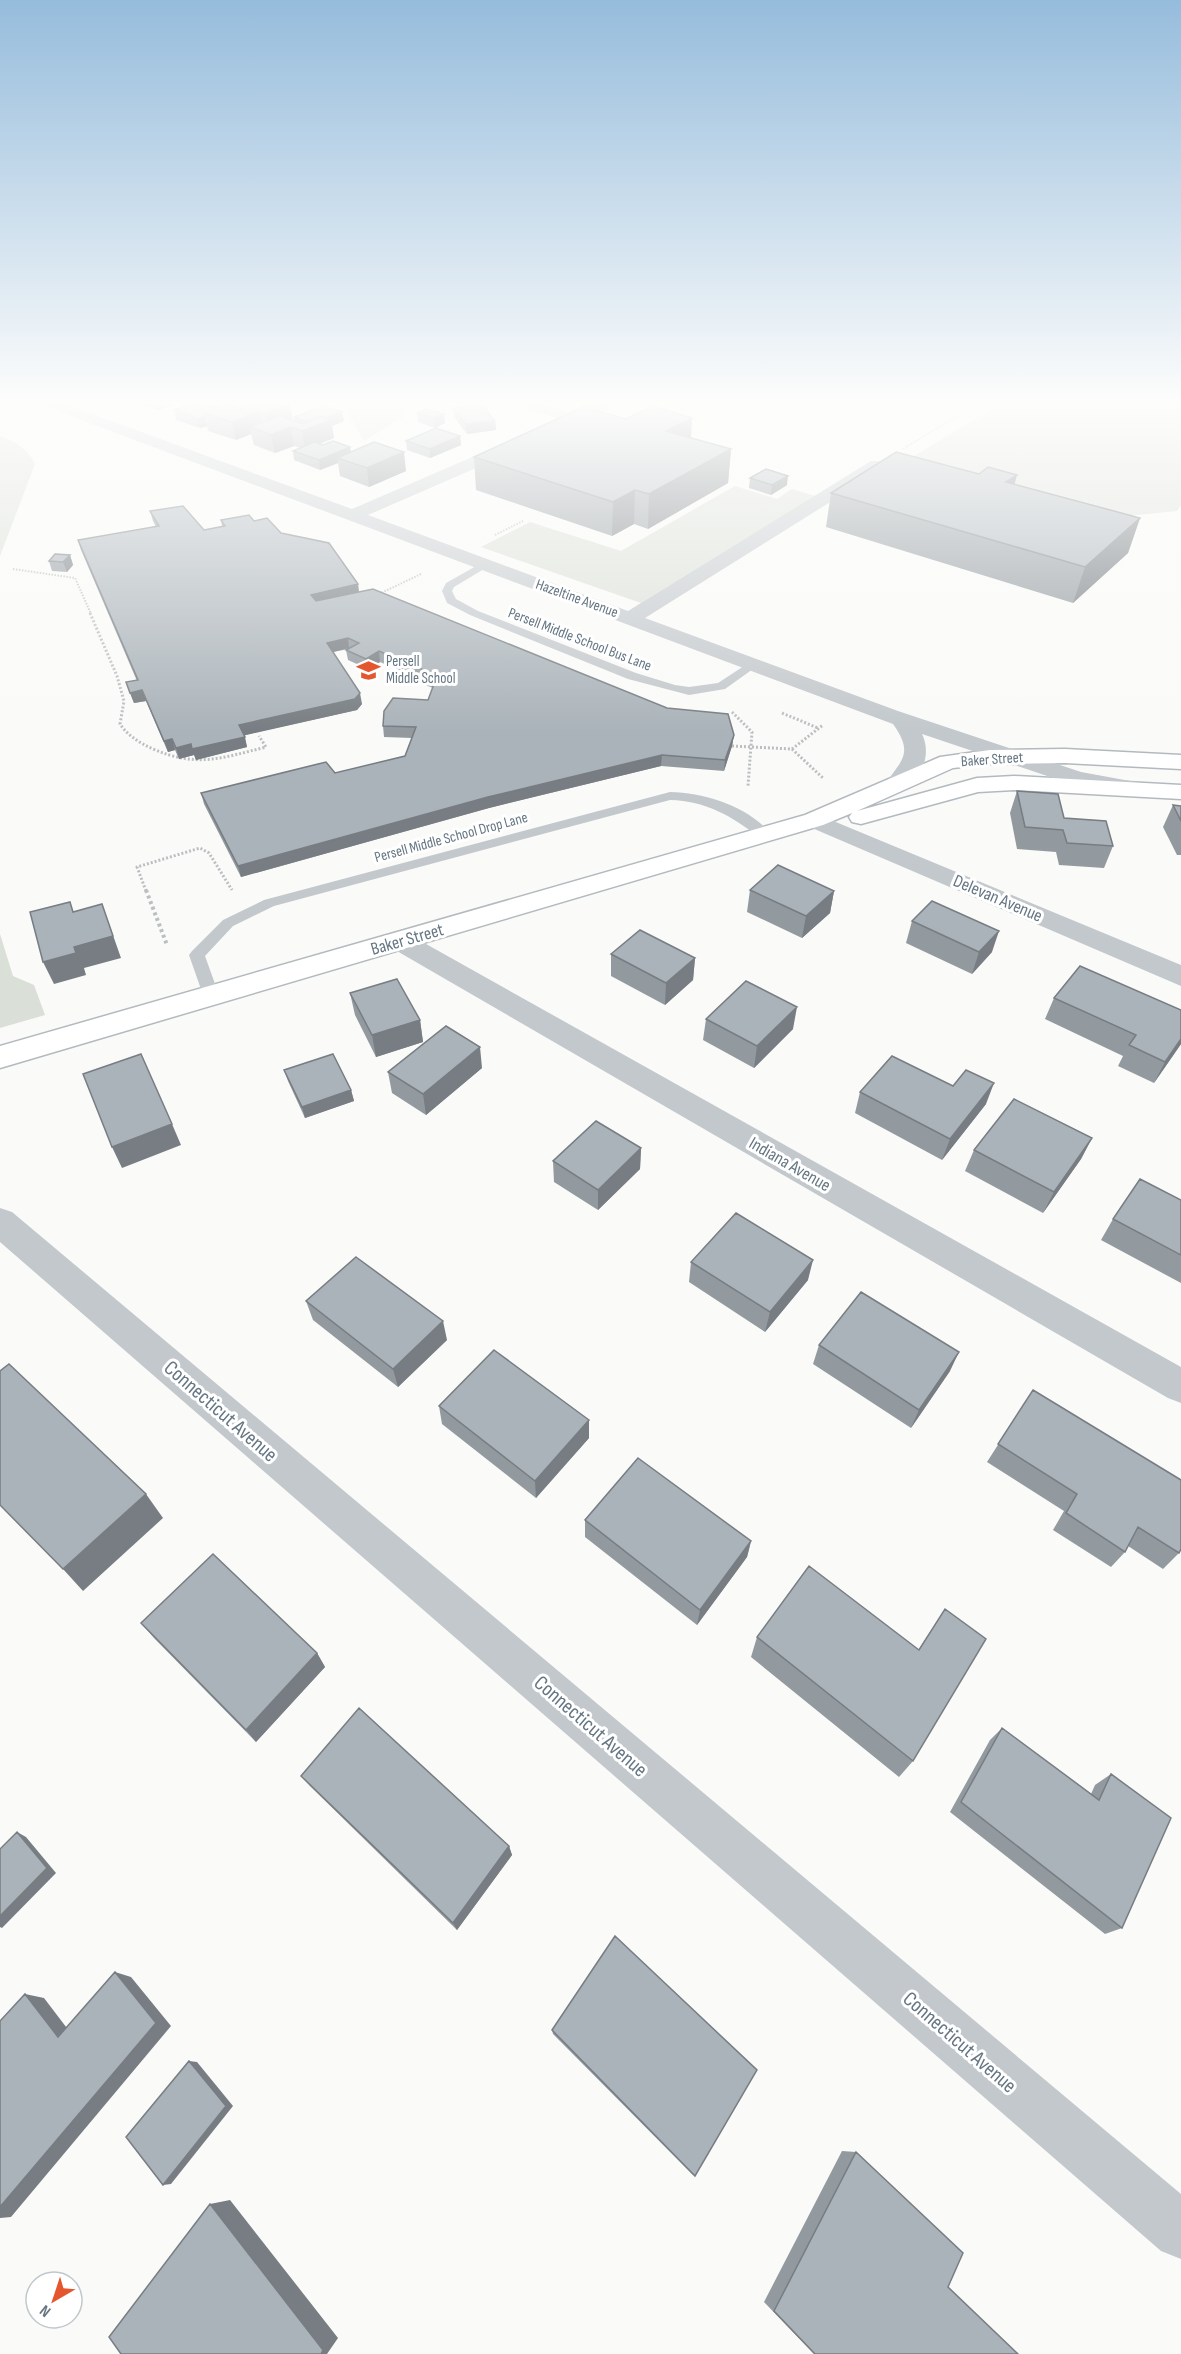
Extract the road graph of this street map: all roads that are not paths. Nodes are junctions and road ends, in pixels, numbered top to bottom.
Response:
1 (348, 513) edge
2 (359, 513) edge
3 (801, 513) edge
4 (354, 515) junction
5 (485, 564) junction
6 (631, 618) junction
7 (754, 664) junction
8 (901, 720) junction
9 (1008, 757) junction
10 (1181, 762) edge
11 (897, 784) junction
12 (1147, 790) junction
13 (1181, 792) edge
14 (814, 820) junction
15 (765, 835) junction
16 (400, 941) junction
17 (1181, 976) edge
18 (211, 995) junction
19 (0, 1057) edge
20 (0, 1222) edge
21 (1181, 1386) edge
22 (1181, 2231) edge

1 - 4 street, Hazeltine Avenue
2 - 4 street
3 - 6 street
4 - 5 street, Hazeltine Avenue
5 - 6 street, Hazeltine Avenue
5 - 7 lane, Persell Middle School Bus Lane
6 - 7 street, Hazeltine Avenue
7 - 8 street, Hazeltine Avenue
8 - 9 street, Hazeltine Avenue
8 - 11 street
9 - 10 street, Baker Street
9 - 11 street, Baker Street
9 - 12 street, Hazeltine Avenue
11 - 14 street, Baker Street
12 - 13 street, Baker Street
12 - 14 street, Baker Street
14 - 15 street, Baker Street
14 - 17 street, Delevan Avenue
15 - 16 street, Baker Street
15 - 18 lane, Persell Middle School Drop Lane
16 - 18 street, Baker Street
16 - 21 street, Indiana Avenue
18 - 19 street, Baker Street
20 - 22 street, Connecticut Avenue

